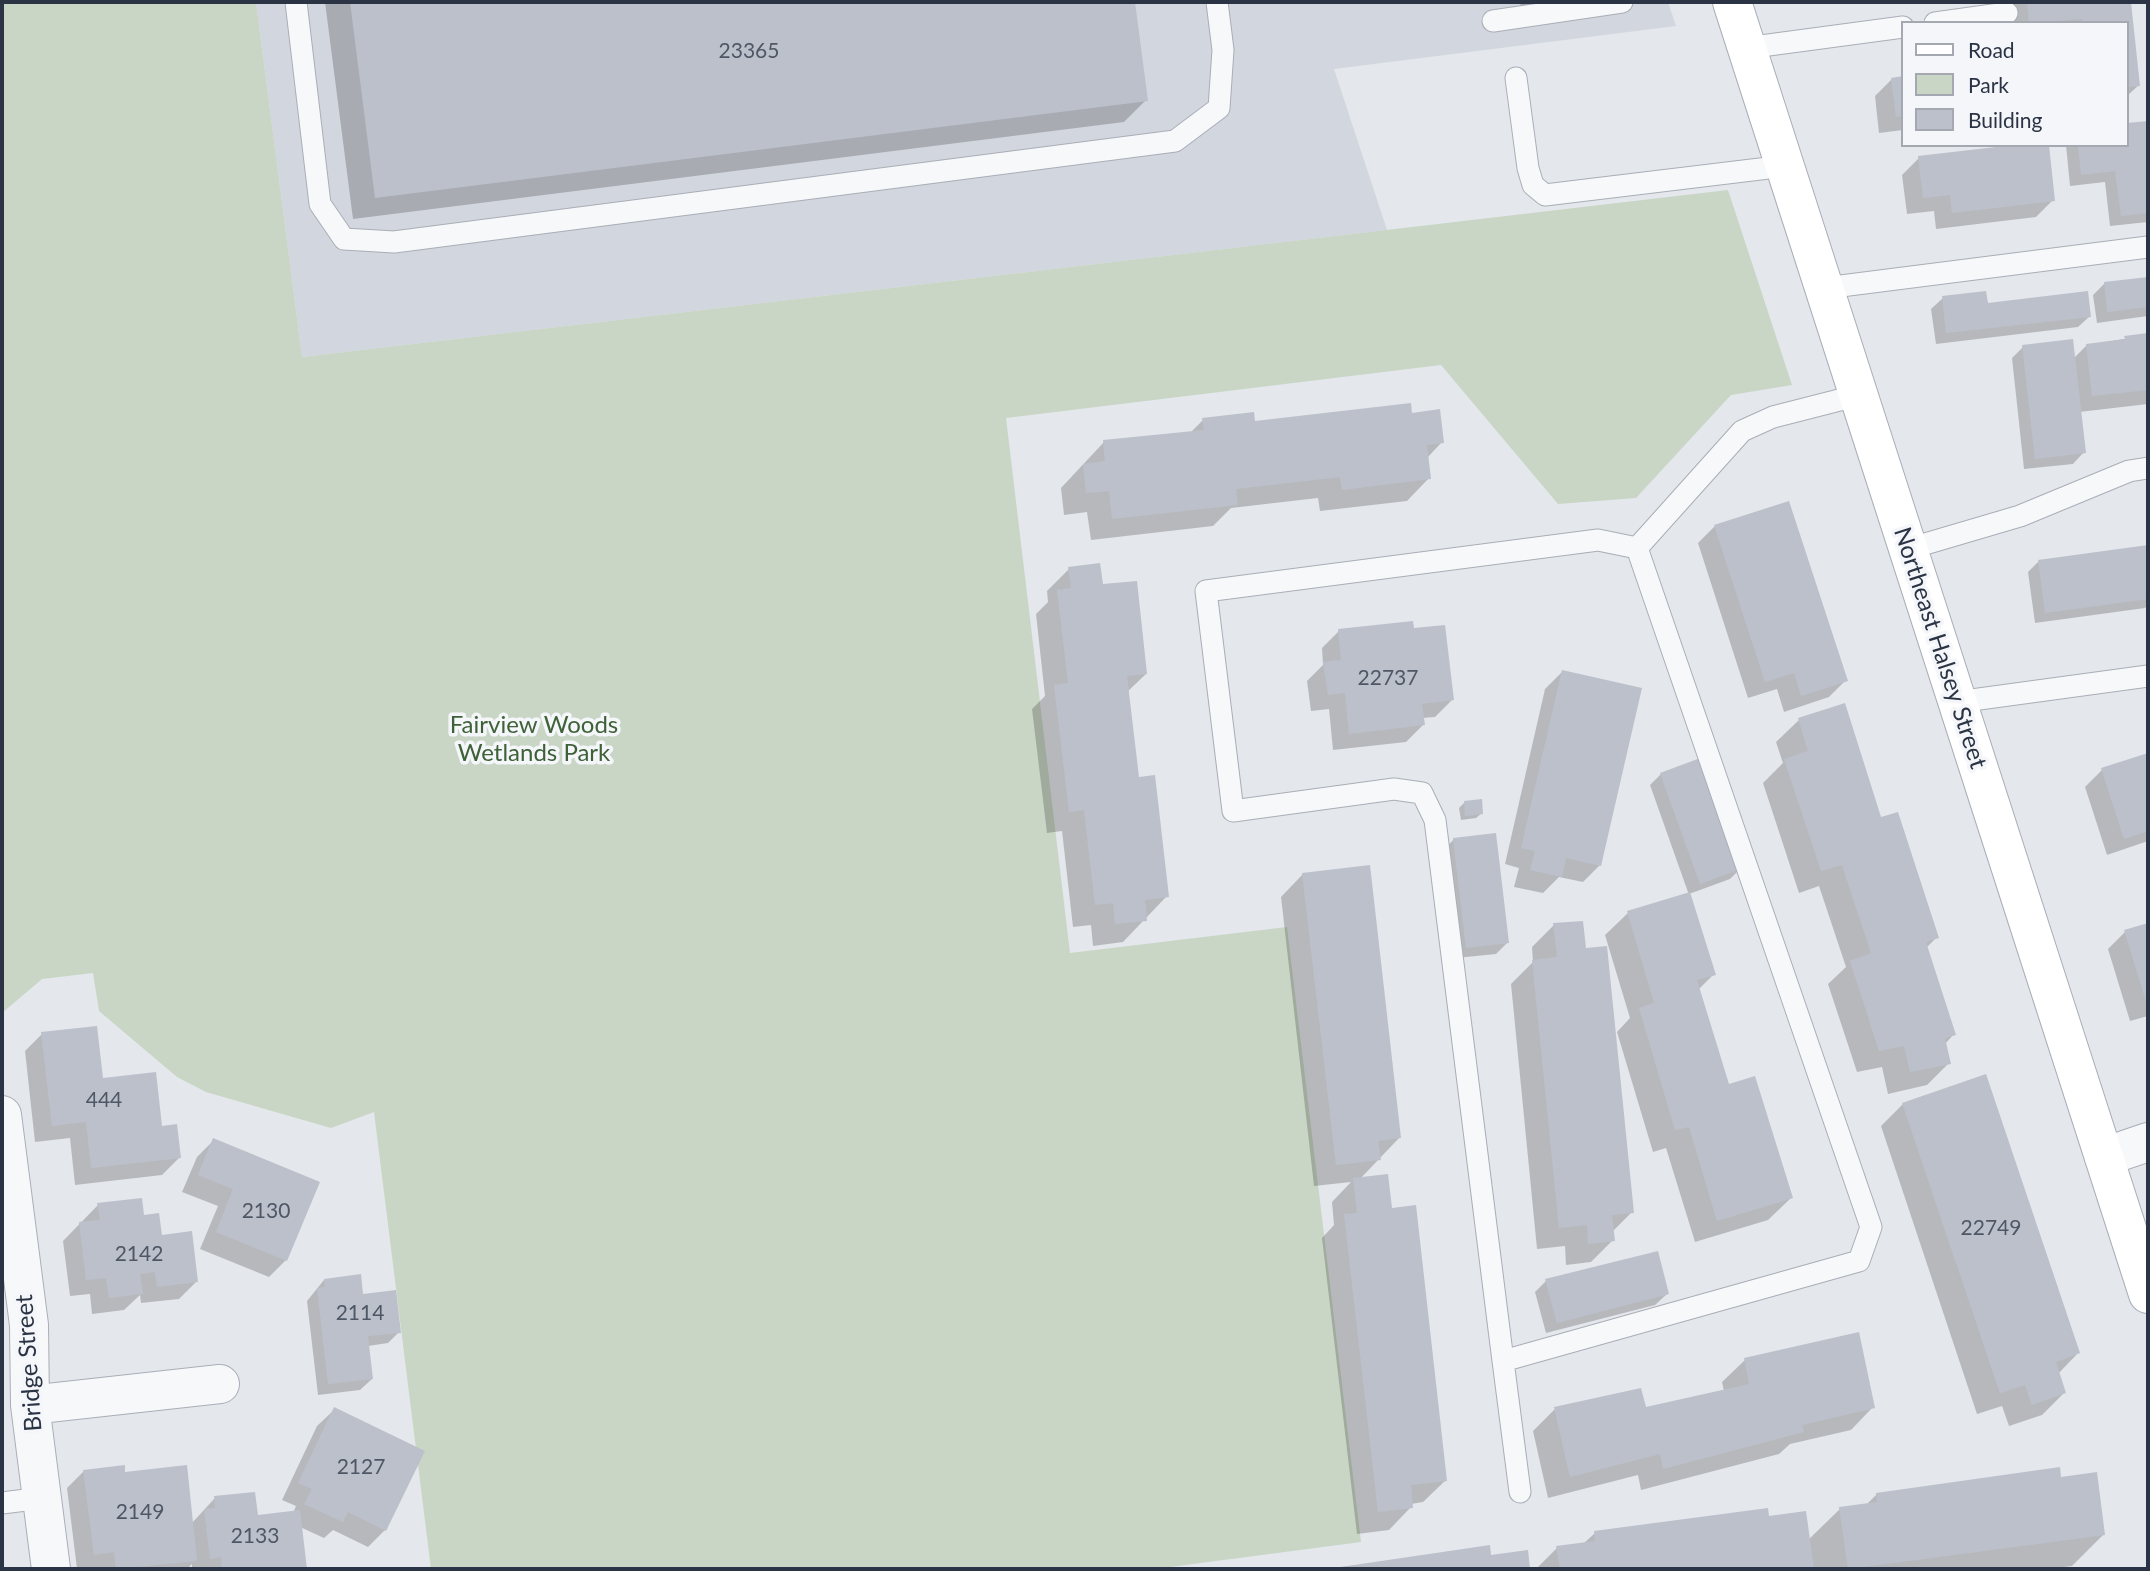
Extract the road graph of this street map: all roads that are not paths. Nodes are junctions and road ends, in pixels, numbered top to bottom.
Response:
1 (296, 2) edge
2 (1217, 2) edge
3 (1622, 2) edge
4 (1732, 2) edge
5 (2007, 13) dead end
6 (1493, 21) dead end
7 (1949, 21) edge
8 (1902, 27) edge
9 (1746, 48) junction
10 (1516, 78) dead end
11 (1785, 166) junction
12 (2148, 247) edge
13 (1825, 288) junction
14 (1859, 395) junction
15 (2148, 468) edge
16 (1637, 548) junction
17 (1908, 549) junction
18 (2148, 676) edge
19 (1957, 702) junction
20 (2, 1115) edge
21 (2148, 1142) edge
22 (2104, 1157) junction
23 (2148, 1294) edge
24 (1503, 1362) junction
25 (220, 1384) dead end
26 (30, 1405) junction
27 (1520, 1492) dead end
28 (42, 1498) junction
29 (2, 1503) edge
30 (51, 1569) edge

1 - 2 lane
3 - 6 lane
4 - 9 main road, Northeast Halsey Street
5 - 7 lane
8 - 9 lane
9 - 11 main road, Northeast Halsey Street
10 - 11 lane
11 - 13 main road, Northeast Halsey Street
12 - 13 lane
13 - 14 main road, Northeast Halsey Street
14 - 16 lane
14 - 17 main road, Northeast Halsey Street
15 - 17 lane
16 - 24 lane
16 - 24 lane
17 - 19 main road, Northeast Halsey Street
18 - 19 lane
19 - 22 main road, Northeast Halsey Street
20 - 26 street, Bridge Street
21 - 22 street
22 - 23 main road, Northeast Halsey Street
24 - 27 lane
25 - 26 street
26 - 28 street, Bridge Street
28 - 29 lane
28 - 30 street, Bridge Street

